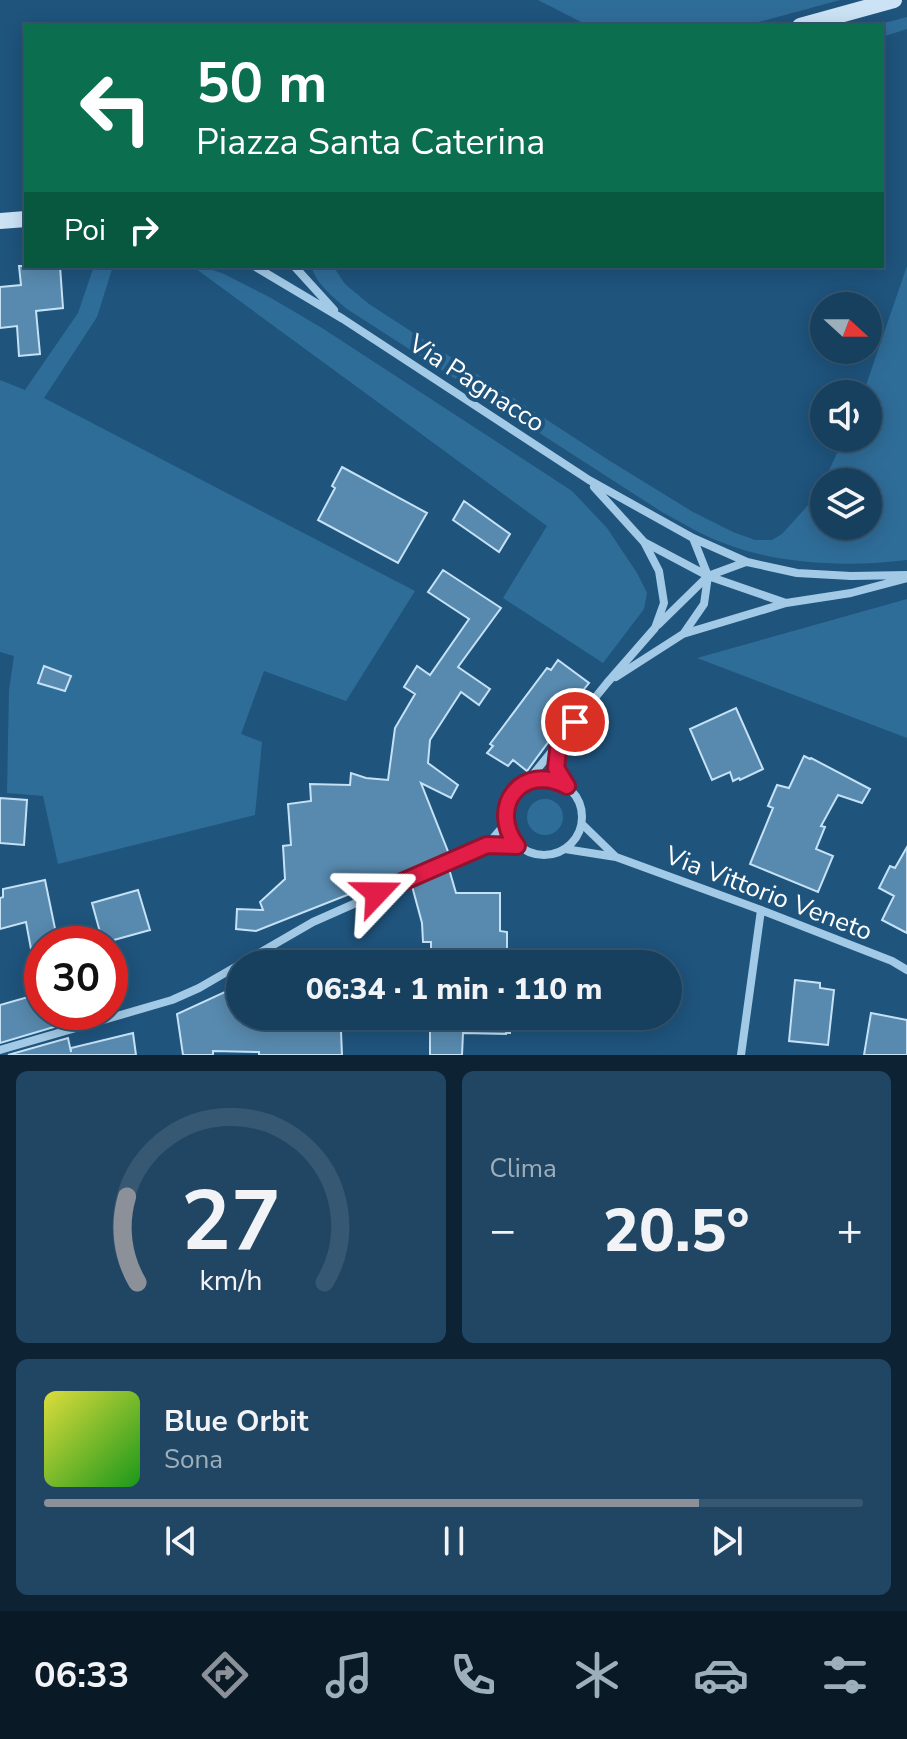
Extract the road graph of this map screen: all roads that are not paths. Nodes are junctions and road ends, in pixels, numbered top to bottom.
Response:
1 (894, 0) edge
2 (807, 24) edge
3 (24, 219) edge
4 (0, 221) edge
5 (257, 268) edge
6 (296, 268) edge
7 (343, 319) junction
8 (589, 480) junction
9 (693, 538) junction
10 (644, 542) junction
11 (747, 562) junction
12 (708, 576) junction
13 (907, 577) edge
14 (786, 603) junction
15 (655, 628) junction
16 (683, 634) junction
17 (607, 683) junction
18 (559, 742) junction
19 (527, 782) junction
20 (567, 786) junction
21 (505, 824) junction
22 (582, 824) junction
23 (487, 845) junction
24 (517, 846) junction
25 (565, 849) junction
26 (616, 857) junction
27 (761, 910) junction
28 (907, 970) edge
29 (0, 1050) edge
30 (741, 1055) edge

1 - 2 street
3 - 4 street
5 - 7 street, Via Pagnacco
6 - 7 street, Via Pagnacco
7 - 8 street, Via Pagnacco
8 - 9 street, Via Pagnacco
8 - 10 street, Via Pagnacco
9 - 11 street, Via Pagnacco
9 - 12 street
10 - 12 street, Via Pagnacco
10 - 15 street, Via Pagnacco
11 - 12 street, Via Pagnacco
11 - 13 street, Via Pagnacco
12 - 14 street, Via Pagnacco
12 - 15 street, Via Pagnacco
12 - 16 street, Via Pagnacco
13 - 14 street, Via Pagnacco
14 - 16 street, Via Pagnacco
15 - 17 street, Via Pagnacco
16 - 17 street, Via Pagnacco
17 - 18 street, Via Pagnacco
18 - 19 street, Via Pagnacco
18 - 20 street
19 - 20 street
19 - 21 street
20 - 22 street
21 - 23 street
21 - 24 street
22 - 25 street
22 - 26 street, Via Vittorio Veneto
23 - 24 street
23 - 29 street
24 - 25 street
25 - 26 street, Via Vittorio Veneto
26 - 27 street, Via Vittorio Veneto
27 - 28 street, Via Vittorio Veneto
27 - 30 street

